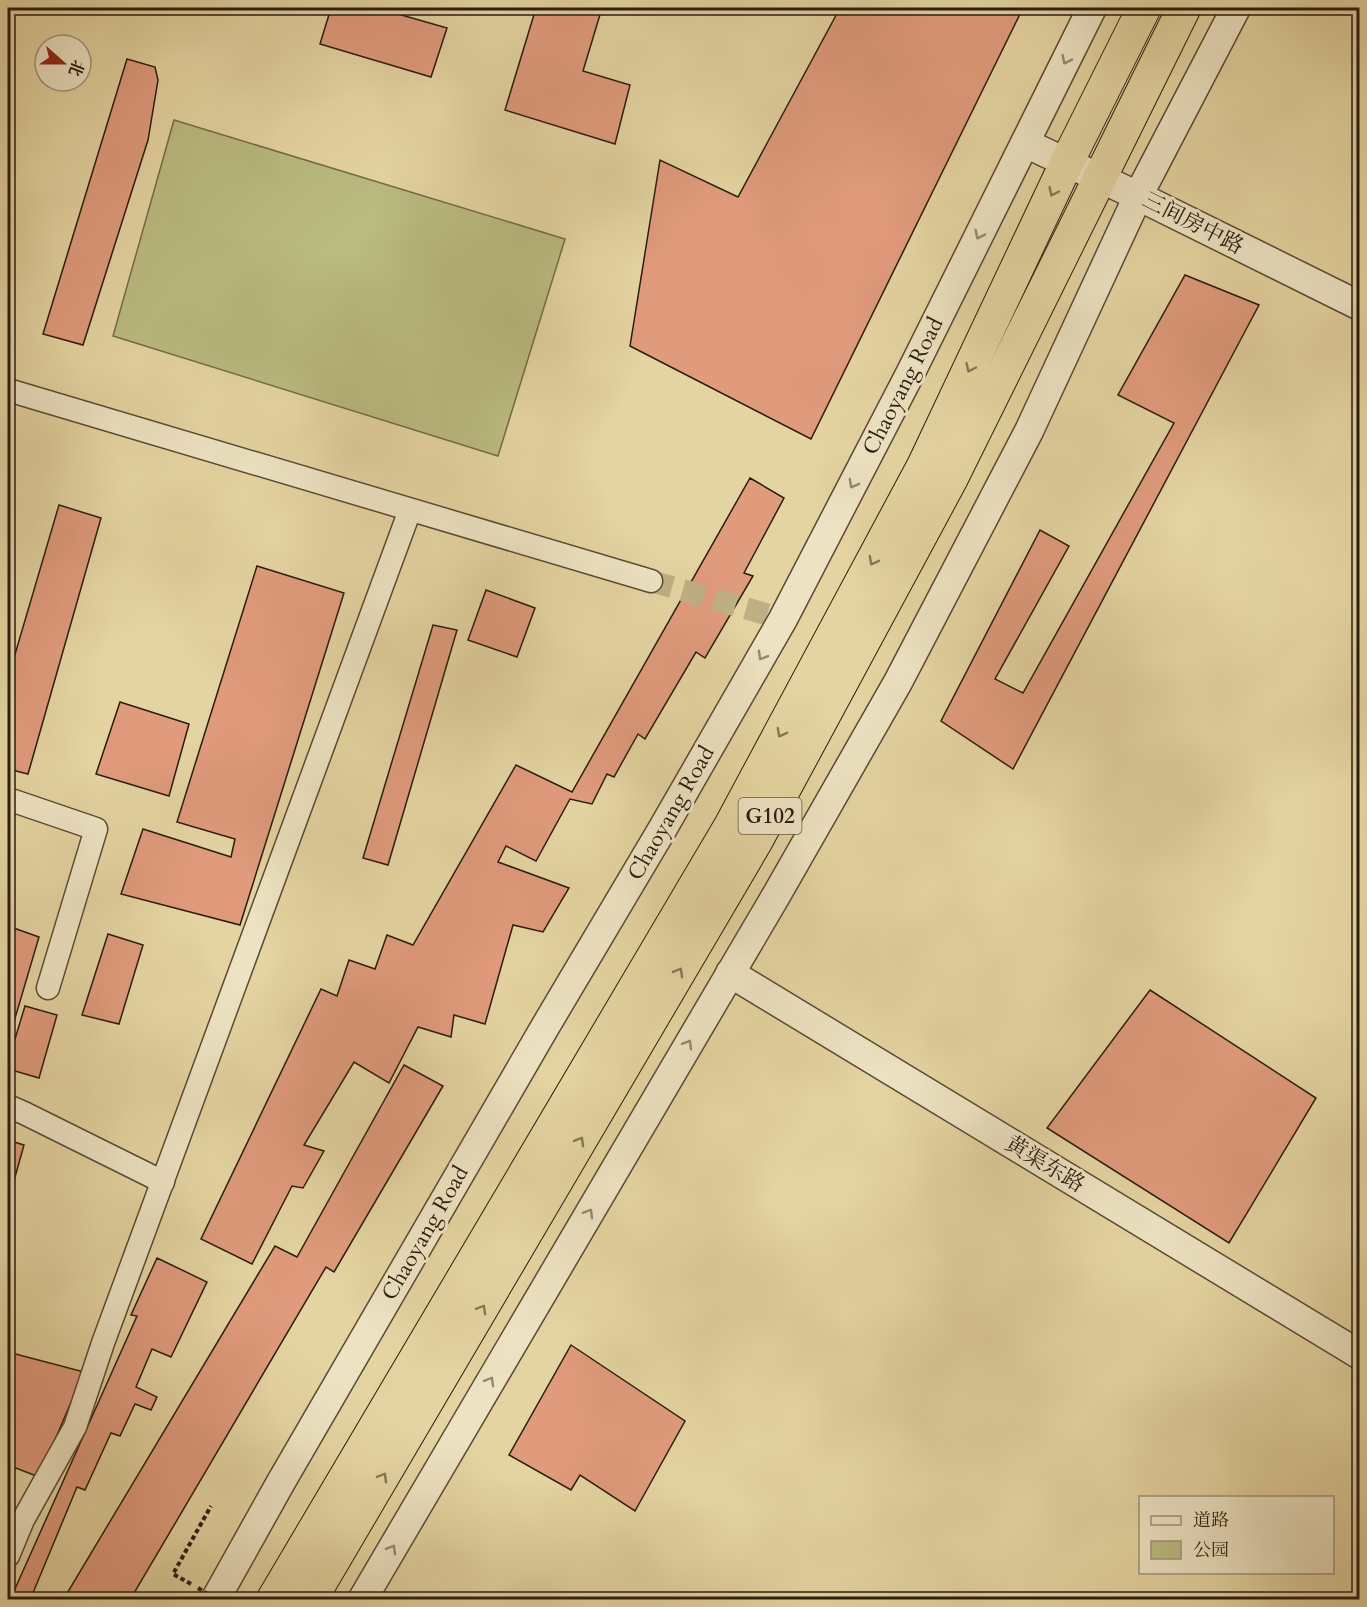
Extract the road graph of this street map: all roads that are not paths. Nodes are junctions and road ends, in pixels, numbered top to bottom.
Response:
1 (1092, 8) edge
2 (1144, 8) edge
3 (1184, 8) edge
4 (1236, 8) edge
5 (1025, 143) junction
6 (1067, 162) junction
7 (1101, 177) junction
8 (1138, 196) junction
9 (1359, 306) edge
10 (8, 390) edge
11 (411, 510) junction
12 (651, 581) tunnel mouth
13 (8, 800) edge
14 (730, 974) junction
15 (48, 988) dead end
16 (8, 1106) edge
17 (163, 1182) junction
18 (1359, 1355) edge
19 (15, 1517) edge
20 (8, 1556) edge
21 (216, 1599) edge
22 (273, 1599) edge
23 (310, 1599) edge
24 (362, 1599) edge

1 -> 5 street, Chaoyang Road
2 - 6 highway, G102
3 - 7 highway, G102
4 - 8 street
5 - 6 street, 三间房中路
5 -> 21 street, Chaoyang Road
6 - 7 street, 三间房中路
6 -> 22 highway, G102
7 - 8 street, 三间房中路
23 -> 7 highway, G102
8 - 9 street, 三间房中路
8 - 14 street
10 - 11 street
11 - 12 street
11 - 17 street
13 - 15 street
14 - 18 street, 黄渠东路
24 -> 14 street
16 - 17 street
17 - 19 street
19 - 20 street

